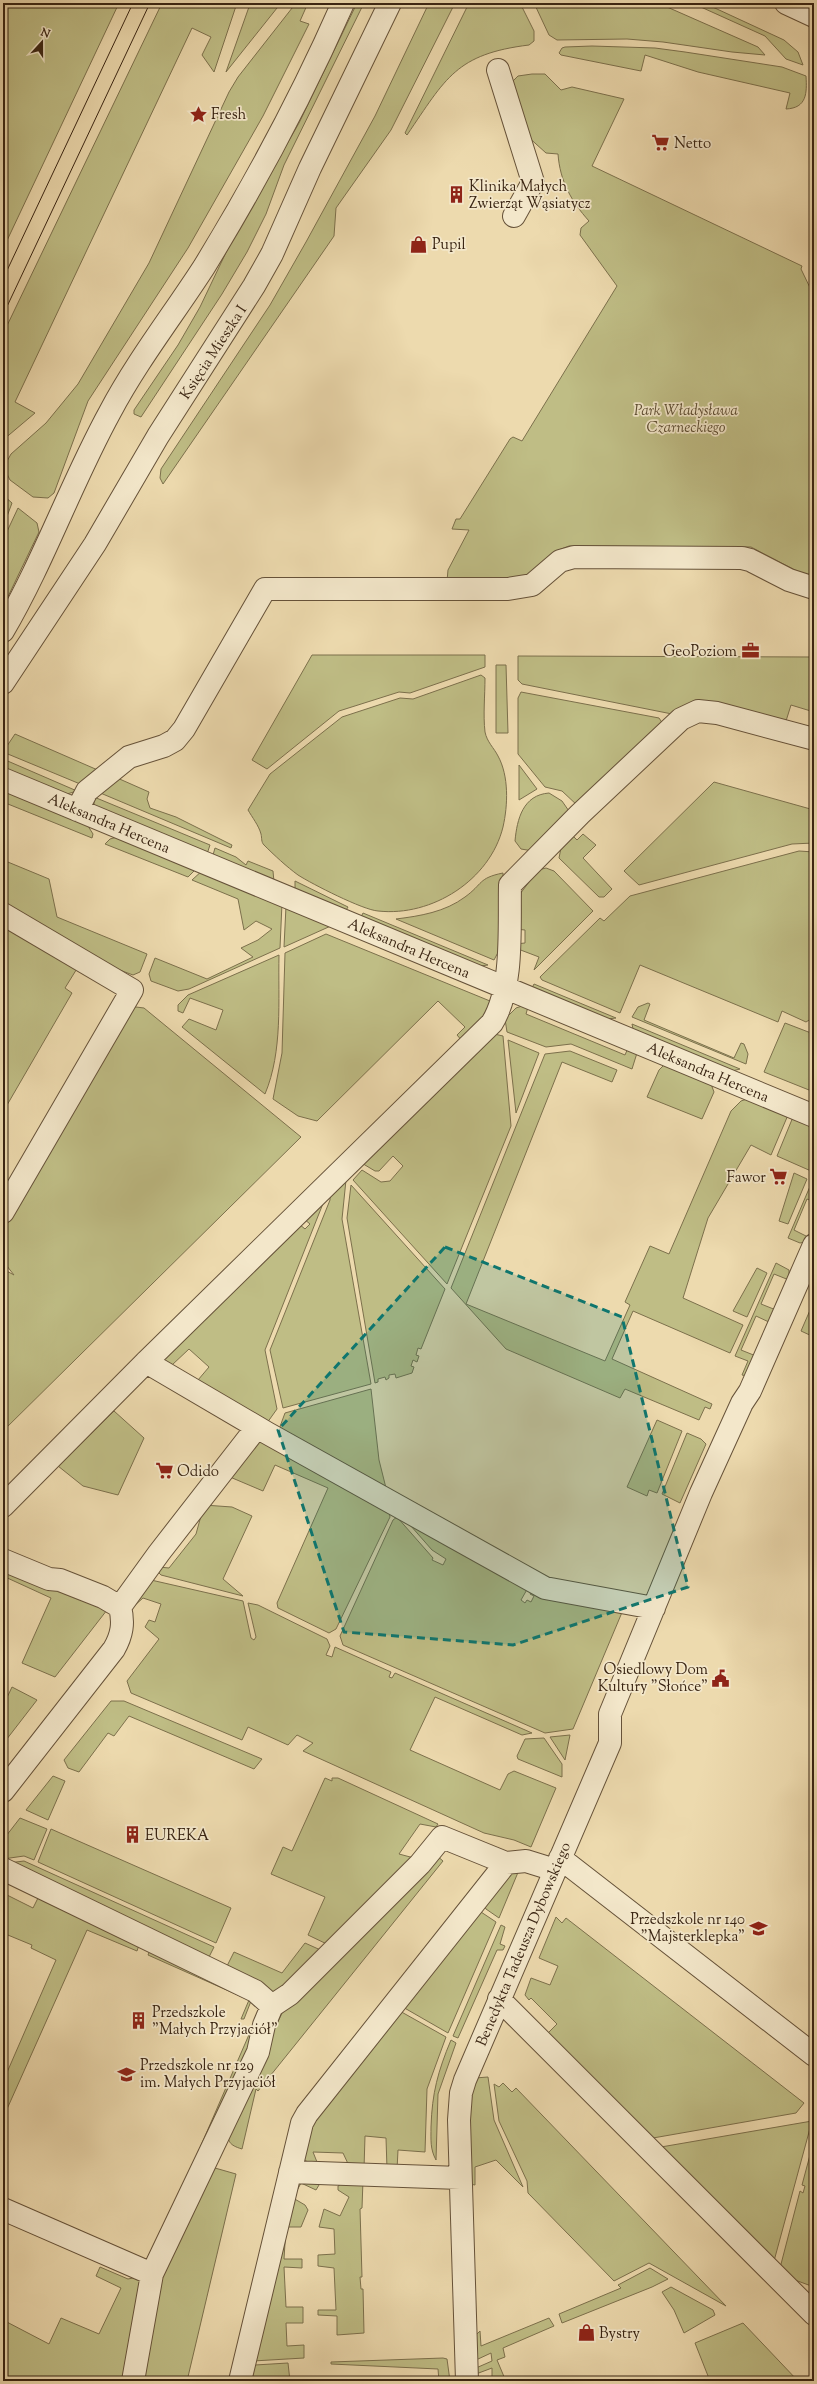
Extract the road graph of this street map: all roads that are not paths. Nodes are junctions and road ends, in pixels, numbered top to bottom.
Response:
1 (343, 3) edge
2 (390, 3) edge
3 (786, 3) edge
4 (814, 16) edge
5 (498, 70) dead end
6 (514, 216) dead end
7 (814, 588) edge
8 (3, 631) edge
9 (3, 683) edge
10 (814, 739) edge
11 (3, 779) edge
12 (77, 810) junction
13 (3, 914) edge
14 (505, 988) junction
15 (814, 1116) edge
16 (3, 1212) edge
17 (814, 1245) edge
18 (146, 1362) junction
19 (257, 1427) junction
20 (3, 1506) edge
21 (3, 1560) edge
22 (120, 1607) junction
23 (654, 1608) junction
24 (3, 1791) edge
25 (506, 1863) junction
26 (558, 1864) junction
27 (3, 1870) edge
28 (499, 1999) junction
29 (272, 2006) junction
30 (814, 2055) edge
31 (290, 2172) junction
32 (460, 2178) junction
33 (3, 2209) edge
34 (152, 2274) junction
35 (814, 2314) edge
36 (133, 2381) edge
37 (240, 2381) edge
38 (467, 2381) edge

1 - 8 street
2 - 9 street, Księcia Mieszka I
3 - 4 street
5 - 6 street
7 - 12 street
10 - 14 street
11 - 12 street, Aleksandra Hercena
12 - 14 street, Aleksandra Hercena
13 - 16 street
14 - 15 street, Aleksandra Hercena
14 - 18 street
17 - 23 street, Benedykta Tadeusza Dybowskiego
18 - 19 street
18 - 20 street
19 - 22 street
19 - 23 street
21 - 22 street
22 - 24 street
23 - 26 street, Benedykta Tadeusza Dybowskiego
25 - 26 street
25 - 29 street
25 - 31 street
26 - 28 street, Benedykta Tadeusza Dybowskiego
26 - 30 street
27 - 29 street
28 - 32 street, Benedykta Tadeusza Dybowskiego
28 - 35 street
29 - 34 street
31 - 32 street
31 - 37 street
32 - 38 street, Benedykta Tadeusza Dybowskiego
33 - 34 street
34 - 36 street

